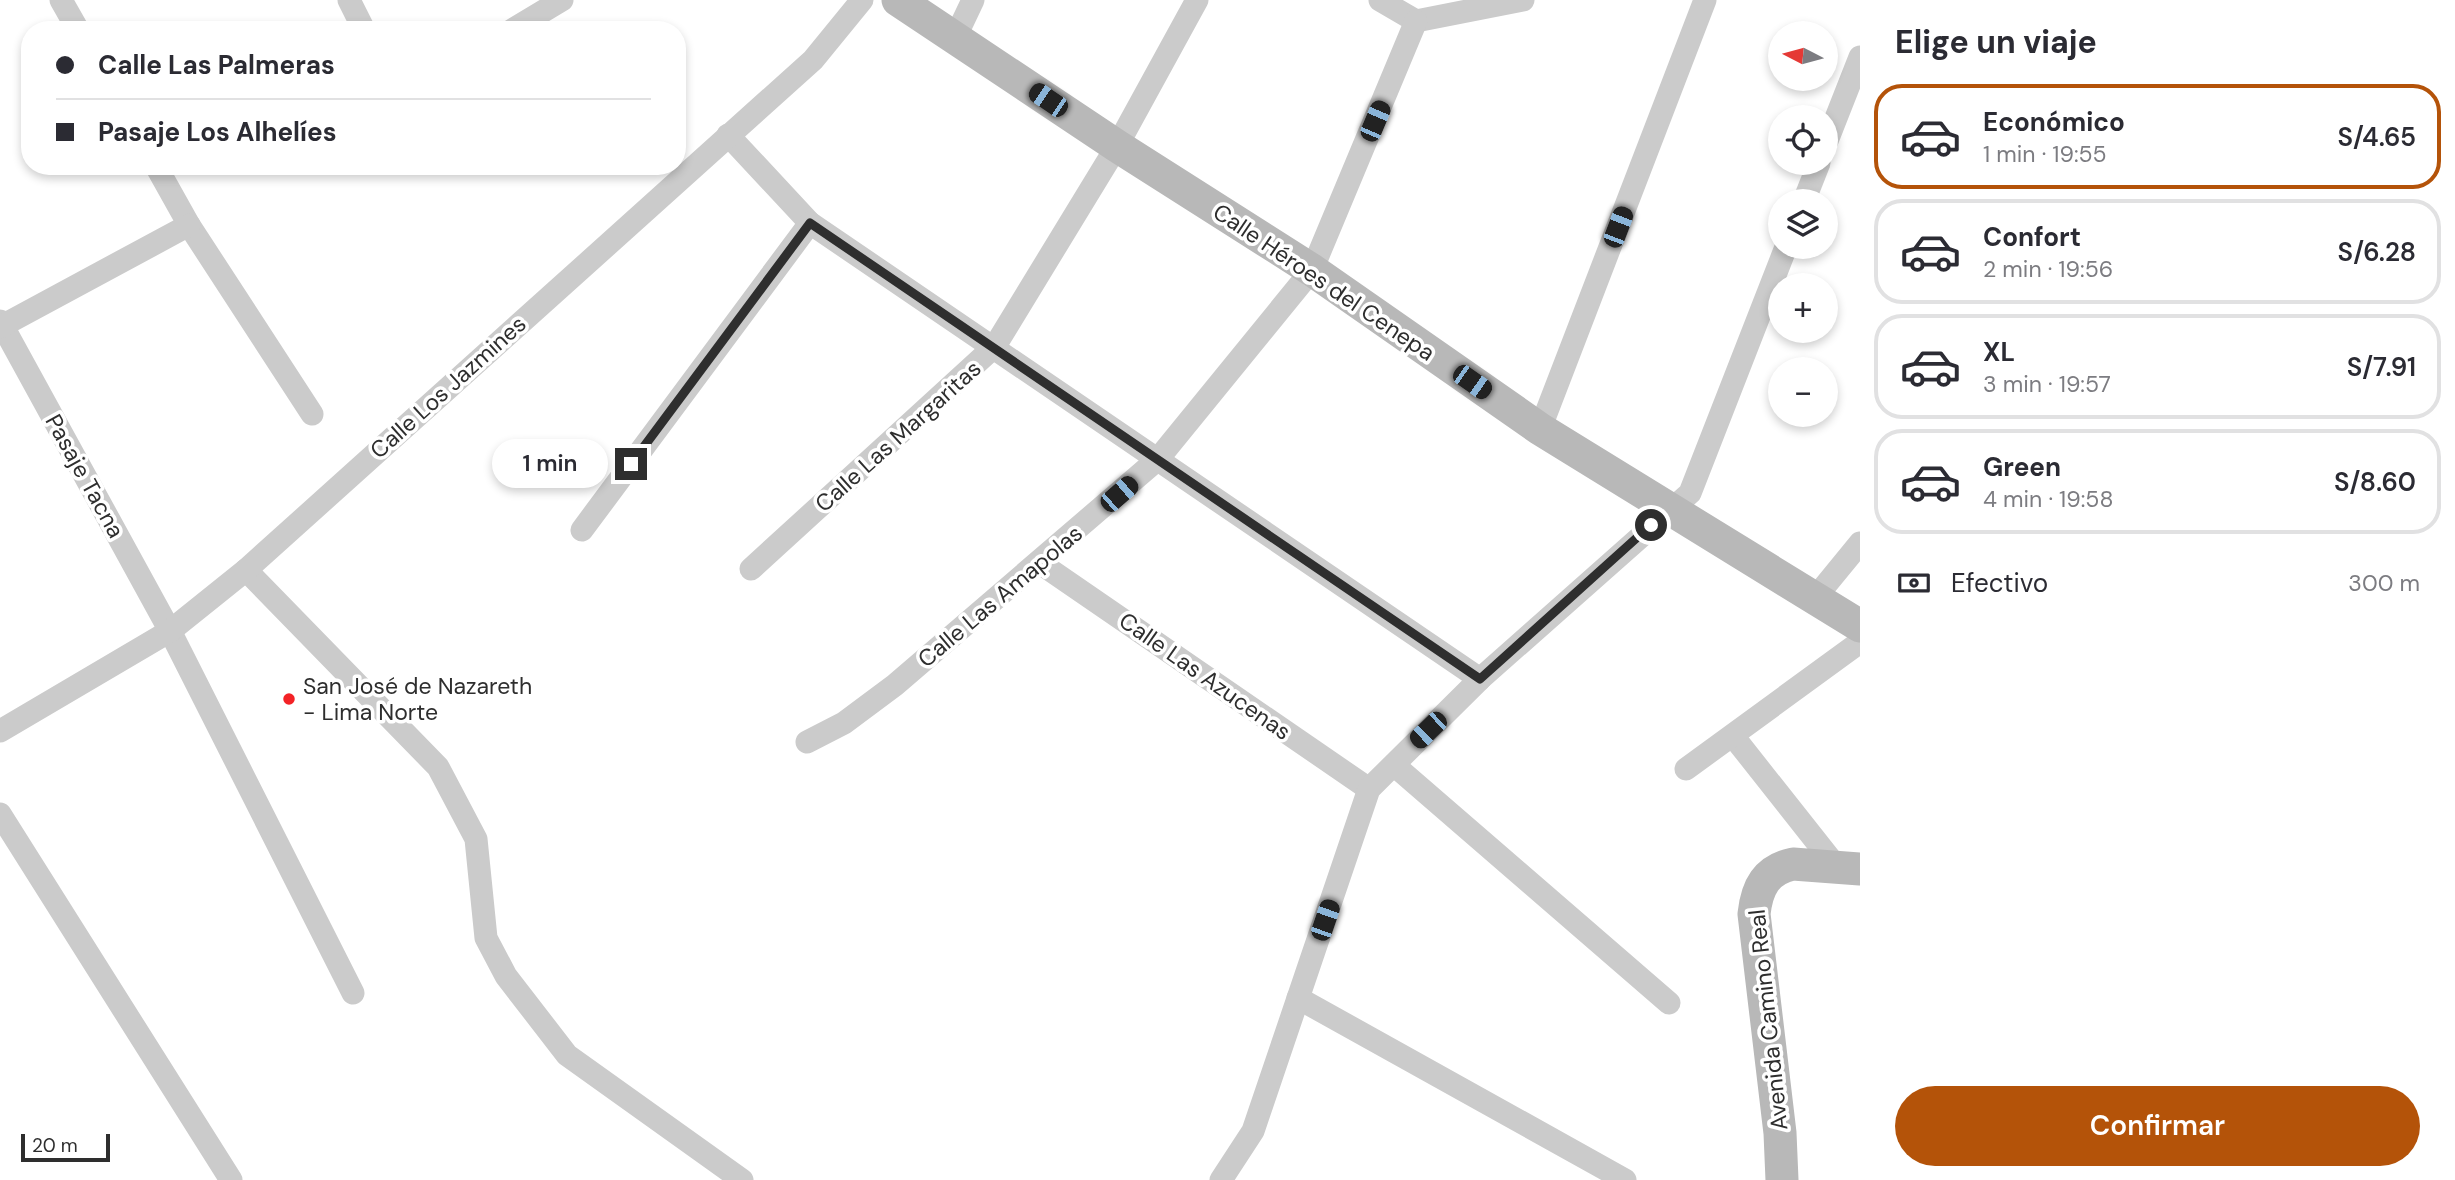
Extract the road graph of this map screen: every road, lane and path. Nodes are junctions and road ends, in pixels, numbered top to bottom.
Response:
1 (61, 0) edge
2 (349, 0) edge
3 (562, 0) edge
4 (862, 0) edge
5 (898, 0) edge
6 (973, 0) edge
7 (1197, 0) edge
8 (1380, 0) edge
9 (1523, 0) edge
10 (1706, 0) edge
11 (73, 21) edge
12 (360, 21) edge
13 (527, 21) edge
14 (1416, 21) junction
15 (955, 38) junction
16 (1860, 57) edge
17 (1838, 113) edge
18 (728, 135) junction
19 (1117, 146) junction
20 (686, 173) edge
21 (161, 175) edge
22 (684, 175) edge
23 (810, 223) junction
24 (189, 225) junction
25 (1781, 259) edge
26 (1312, 270) junction
27 (1, 324) edge
28 (995, 346) junction
29 (312, 414) dead end
30 (1540, 429) junction
31 (1158, 459) junction
32 (1670, 508) junction
33 (582, 530) dead end
34 (1860, 543) edge
35 (1040, 563) junction
36 (751, 569) dead end
37 (246, 570) junction
38 (1815, 598) junction
39 (1860, 626) edge
40 (170, 631) junction
41 (1860, 642) edge
42 (1480, 679) junction
43 (0, 731) edge
44 (1733, 736) junction
45 (807, 742) dead end
46 (1394, 765) junction
47 (1686, 769) dead end
48 (1369, 789) junction
49 (0, 814) edge
50 (1847, 867) edge
51 (353, 993) dead end
52 (1298, 998) junction
53 (1669, 1003) dead end
54 (231, 1180) edge
55 (742, 1180) edge
56 (1222, 1180) edge
57 (1625, 1180) edge
58 (1782, 1180) edge

1 - 11 street
2 - 12 street
3 - 13 street
4 - 18 street, Calle Los Jazmines
5 - 15 street, Calle Héroes del Cenepa
6 - 15 street
7 - 19 street, Calle Las Margaritas
8 - 14 street
9 - 14 street
10 - 30 street
14 - 26 street, Calle Las Amapolas
15 - 19 street, Calle Héroes del Cenepa
16 - 17 street
18 - 20 street, Calle Los Jazmines
18 - 23 street
19 - 26 street, Calle Héroes del Cenepa
19 - 28 street, Calle Las Margaritas
21 - 24 street
22 - 37 street, Calle Los Jazmines
23 - 28 street
23 - 33 street
24 - 27 street
24 - 29 street
25 - 32 street
26 - 30 street, Calle Héroes del Cenepa
26 - 31 street, Calle Las Amapolas
27 - 40 street, Pasaje Tacna
28 - 31 street
28 - 36 street, Calle Las Margaritas
30 - 32 street, Calle Héroes del Cenepa
31 - 35 street, Calle Las Amapolas
31 - 42 street
32 - 38 street, Calle Héroes del Cenepa
32 - 42 street
34 - 38 street
35 - 45 street, Calle Las Amapolas
35 - 48 street, Calle Las Azucenas
37 - 40 street, Calle Los Jazmines
37 - 55 street
38 - 39 street, Calle Héroes del Cenepa
40 - 43 street, Calle Los Jazmines
40 - 51 street, Pasaje Tacna
41 - 44 street
42 - 46 street
44 - 47 street
44 - 50 street
46 - 48 street
46 - 53 street
48 - 52 street
49 - 54 street
50 - 58 street, Avenida Camino Real
52 - 56 street
52 - 57 street

